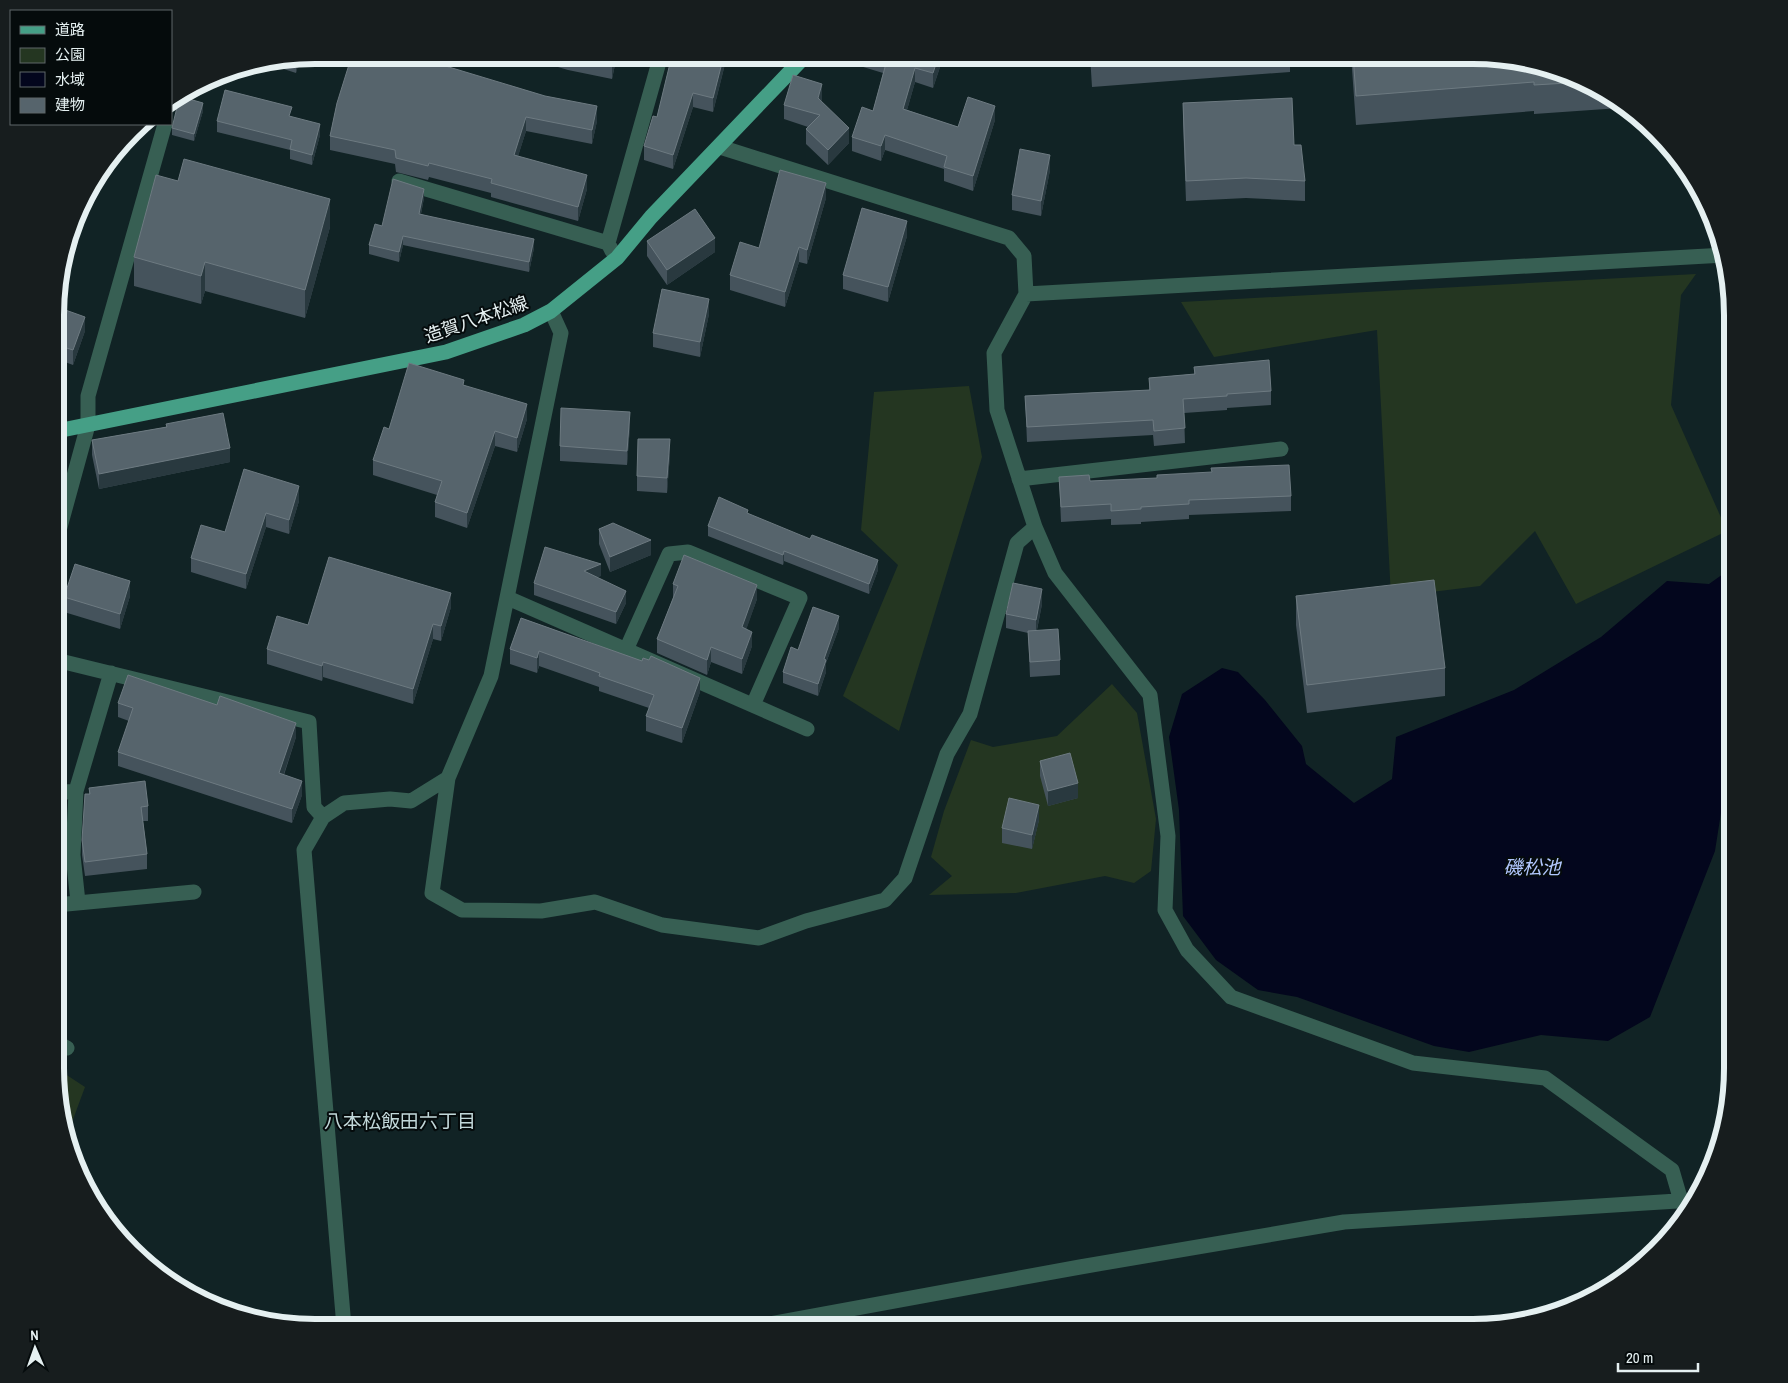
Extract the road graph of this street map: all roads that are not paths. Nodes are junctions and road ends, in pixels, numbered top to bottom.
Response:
1 (658, 64) edge
2 (798, 64) edge
3 (165, 125) edge
4 (720, 147) junction
5 (399, 181) edge
6 (608, 243) junction
7 (1717, 255) edge
8 (617, 258) junction
9 (1026, 294) junction
10 (551, 311) junction
11 (88, 425) junction
12 (64, 430) edge
13 (1281, 449) dead end
14 (1019, 479) junction
15 (64, 512) edge
16 (1034, 527) junction
17 (508, 598) junction
18 (626, 650) junction
19 (64, 662) edge
20 (111, 673) junction
21 (753, 706) junction
22 (807, 730) dead end
23 (448, 778) junction
24 (76, 791) junction
25 (64, 792) edge
26 (323, 818) junction
27 (194, 892) dead end
28 (78, 902) junction
29 (64, 904) edge
30 (1687, 1201) edge
31 (343, 1319) edge
32 (796, 1319) edge

1 - 6 street
2 - 4 main road, 造賀八本松線
3 - 11 street
4 - 8 main road, 造賀八本松線
4 - 9 street
5 - 6 street
6 - 8 street
7 - 9 street
8 - 10 main road, 造賀八本松線
9 - 14 street
10 - 11 main road, 造賀八本松線
10 - 17 street
11 - 12 main road, 造賀八本松線
11 - 15 street
13 - 14 street
14 - 16 street
16 - 23 street
16 - 30 street
17 - 18 street
17 - 23 street
18 - 21 street
18 - 21 street
19 - 20 street
20 - 24 street
20 - 26 street
21 - 22 street
23 - 26 street
24 - 25 street
24 - 28 street
26 - 31 street
27 - 28 street
28 - 29 street
30 - 32 street

